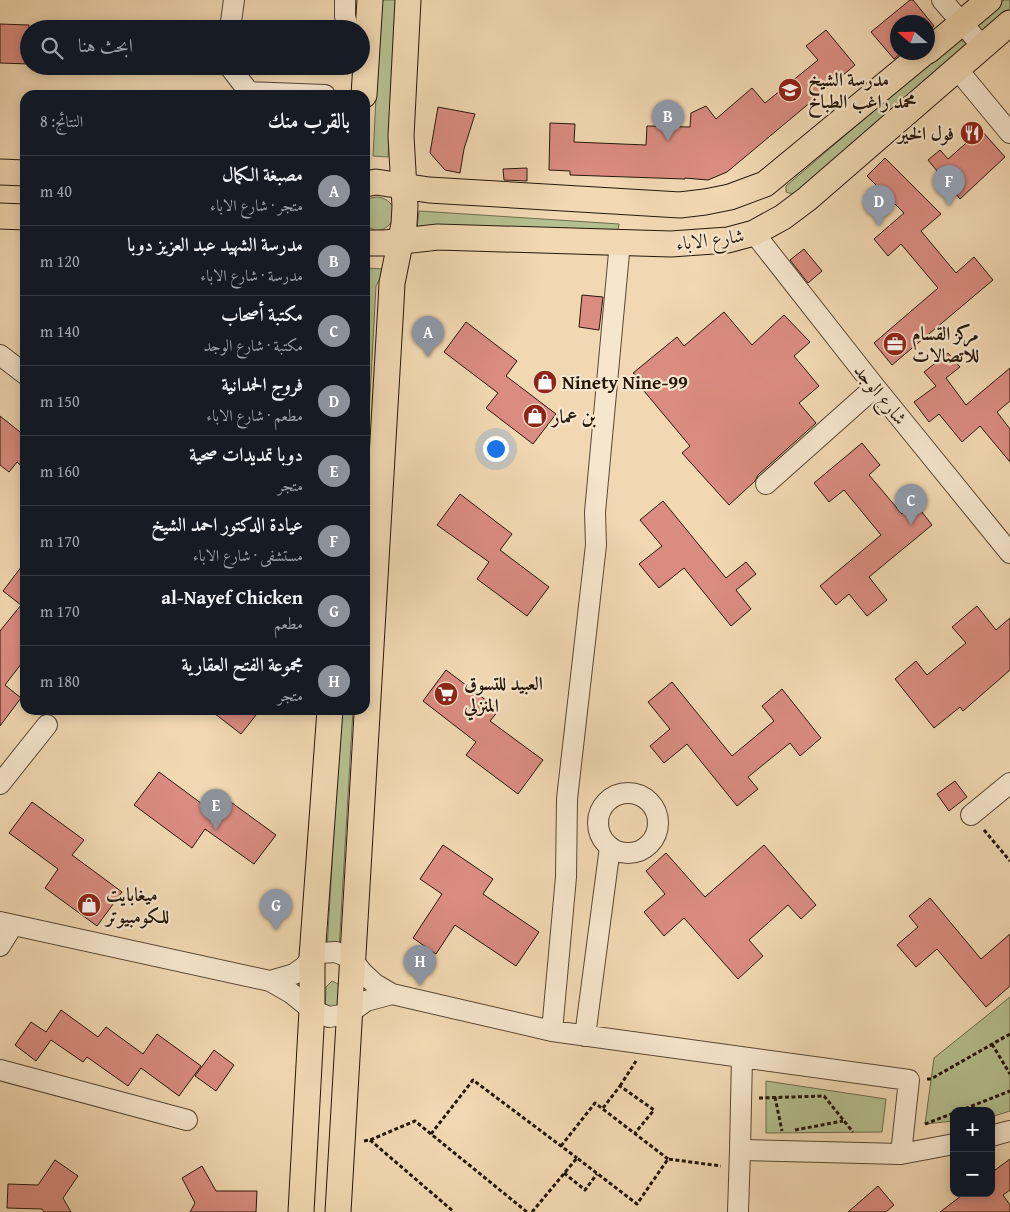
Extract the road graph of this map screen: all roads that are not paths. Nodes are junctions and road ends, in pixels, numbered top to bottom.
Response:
1 (234, 0) edge
2 (345, 0) edge
3 (370, 0) edge
4 (408, 0) edge
5 (942, 0) edge
6 (989, 0) edge
7 (231, 20) edge
8 (346, 20) edge
9 (368, 20) edge
10 (962, 22) junction
11 (1010, 23) edge
12 (935, 44) edge
13 (982, 46) junction
14 (916, 60) edge
15 (957, 69) junction
16 (236, 75) edge
17 (364, 75) edge
18 (247, 90) edge
19 (364, 90) edge
20 (1010, 133) edge
21 (0, 172) edge
22 (20, 173) edge
23 (370, 183) edge
24 (765, 184) junction
25 (403, 186) junction
26 (0, 216) edge
27 (20, 217) edge
28 (783, 217) junction
29 (754, 233) junction
30 (400, 242) junction
31 (620, 242) junction
32 (370, 243) edge
33 (0, 354) edge
34 (20, 370) edge
35 (875, 387) junction
36 (766, 484) dead end
37 (1008, 544) edge
38 (370, 656) edge
39 (330, 715) edge
40 (367, 715) edge
41 (47, 725) dead end
42 (1010, 783) edge
43 (0, 784) edge
44 (971, 815) road end
45 (610, 847) dead end
46 (7, 924) edge
47 (0, 946) edge
48 (312, 957) junction
49 (352, 959) junction
50 (270, 980) junction
51 (392, 994) junction
52 (312, 1010) junction
53 (348, 1014) junction
54 (552, 1031) junction
55 (586, 1036) junction
56 (742, 1057) junction
57 (0, 1070) edge
58 (187, 1120) dead end
59 (1010, 1131) edge
60 (995, 1135) edge
61 (950, 1145) edge
62 (901, 1154) junction
63 (739, 1159) junction
64 (301, 1212) edge
65 (338, 1212) edge
66 (738, 1212) edge

1 - 7 street
2 - 8 street
3 - 9 main road
4 - 25 main road
5 - 10 street
6 - 10 main road, شارع الاباء
10 - 12 main road, شارع الاباء
10 - 13 street
11 - 13 main road, شارع الاباء
13 - 15 main road, شارع الاباء
14 - 24 main road, شارع الاباء
15 - 20 street
15 - 28 main road, شارع الاباء
16 - 18 street
17 - 19 main road
21 - 22 main road
23 - 25 main road, شارع الاباء
24 - 25 main road, شارع الاباء
24 - 28 main road
25 - 30 main road
26 - 27 main road
28 - 29 main road, شارع الاباء
29 - 31 main road, شارع الاباء
29 - 35 street, شارع الوجد
30 - 31 main road, شارع الاباء
30 - 32 main road, شارع الاباء
30 - 38 main road
31 - 54 street
33 - 34 street
35 - 36 street
35 - 37 street, شارع الوجد
39 - 48 main road
40 - 49 main road
41 - 43 street
42 - 44 street
45 - 55 street
46 - 47 street
46 - 50 street
48 - 49 street
48 - 50 street
48 - 52 main road
49 - 51 street
49 - 53 main road
50 - 52 street
51 - 53 street
51 - 54 street
52 - 53 street
52 - 64 main road
53 - 65 main road
54 - 55 street
55 - 56 street
56 - 62 street
56 - 63 street
57 - 58 street
59 - 60 street
61 - 62 street
62 - 63 street
63 - 66 street

